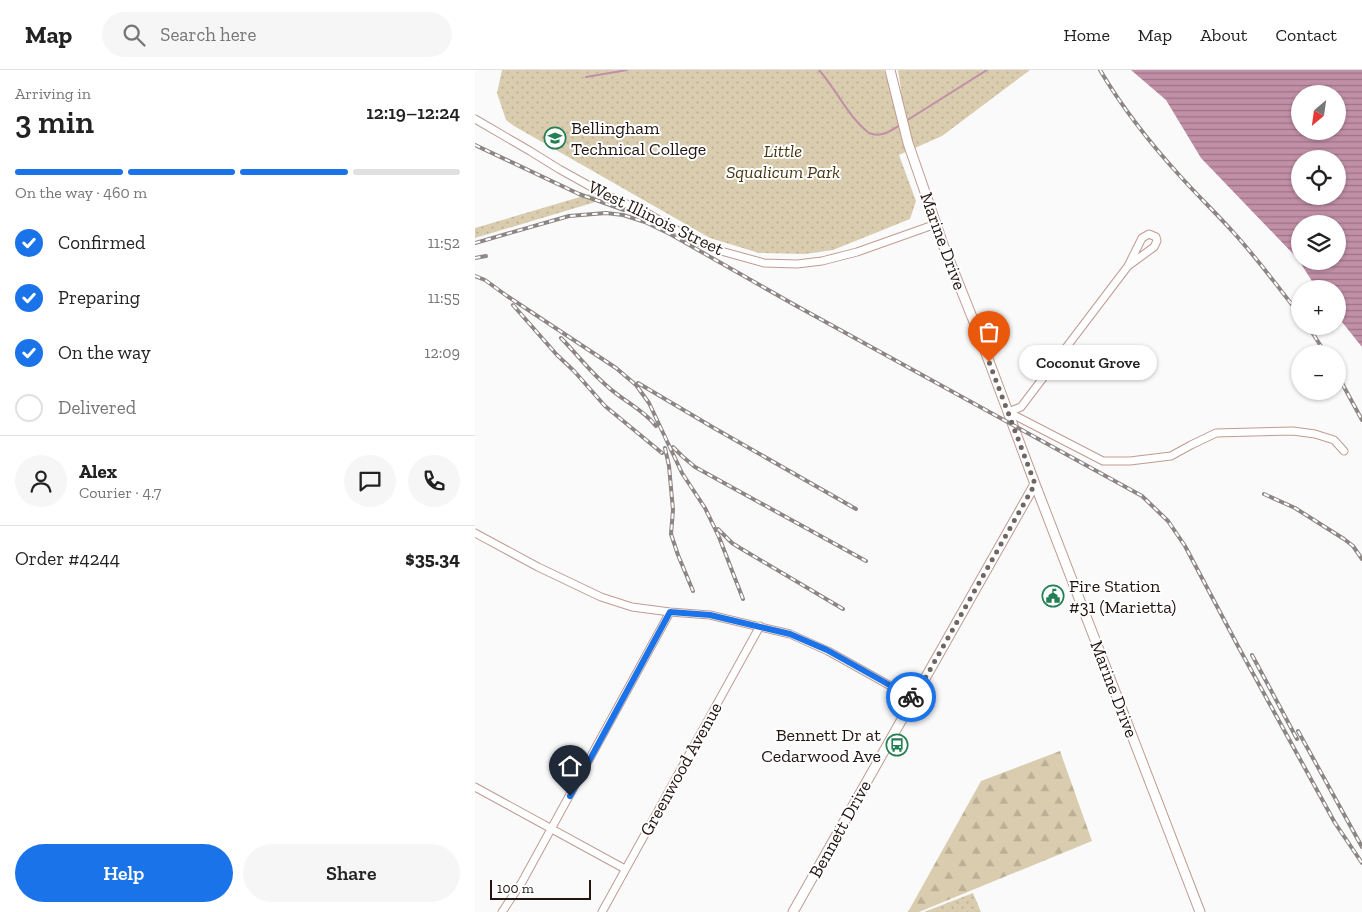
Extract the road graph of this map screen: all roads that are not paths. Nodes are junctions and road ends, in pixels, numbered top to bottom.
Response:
1 (890, 70) edge
2 (475, 119) edge
3 (936, 224) junction
4 (1128, 266) junction
5 (1008, 412) junction
6 (1344, 451) dead end
7 (1035, 484) junction
8 (475, 533) edge
9 (670, 612) junction
10 (759, 626) junction
11 (914, 698) junction
12 (475, 787) edge
13 (551, 829) junction
14 (625, 869) junction
15 (502, 912) edge
16 (602, 912) edge
17 (793, 912) edge
18 (1199, 912) edge

1 - 3 main road, Marine Drive
2 - 3 street, West Illinois Street
3 - 5 main road, Marine Drive
4 - 4 street
4 - 5 street
5 - 6 street
5 - 7 main road, Marine Drive
7 - 11 main road, Bennett Drive
7 - 18 main road, Marine Drive
8 - 9 street
9 - 10 street
9 - 13 street
10 - 11 street
10 - 14 street, Greenwood Avenue
11 - 17 main road, Bennett Drive
12 - 13 street
13 - 14 street
13 - 15 street
14 - 16 street, Greenwood Avenue

